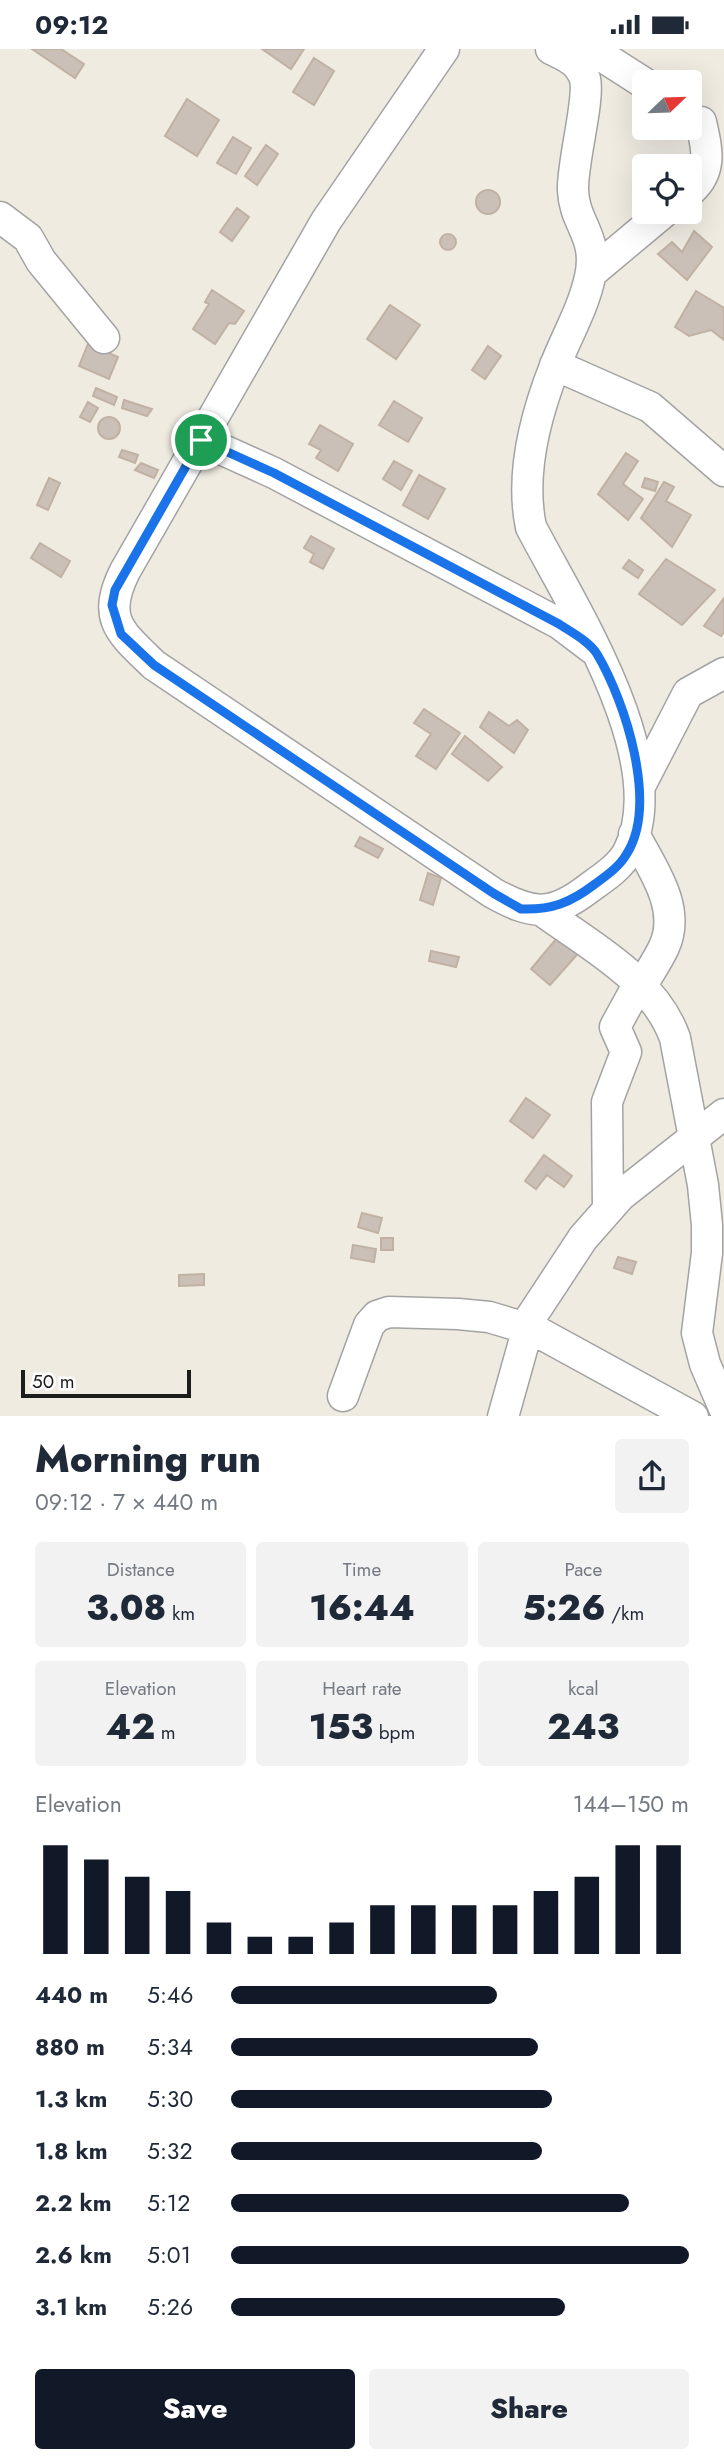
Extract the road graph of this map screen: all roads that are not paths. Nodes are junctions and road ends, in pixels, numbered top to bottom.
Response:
1 (444, 49) edge
2 (555, 49) edge
3 (591, 49) edge
4 (632, 75) edge
5 (705, 125) edge
6 (702, 178) edge
7 (0, 217) edge
8 (650, 224) edge
9 (591, 273) junction
10 (104, 338) dead end
11 (555, 365) junction
12 (201, 440) junction
13 (724, 471) edge
14 (596, 651) junction
15 (724, 673) edge
16 (640, 786) junction
17 (634, 834) junction
18 (541, 910) junction
19 (640, 984) junction
20 (724, 1114) edge
21 (695, 1140) junction
22 (724, 1185) edge
23 (608, 1209) junction
24 (707, 1252) junction
25 (528, 1327) junction
26 (343, 1396) dead end
27 (724, 1408) edge
28 (503, 1416) edge
29 (693, 1416) edge

1 - 12 street
2 - 9 street
3 - 4 street
5 - 6 street
7 - 10 street
8 - 9 street
9 - 11 street
11 - 13 street
11 - 14 street
12 - 14 street
12 - 18 street
14 - 16 street
15 - 16 street
16 - 17 street
17 - 18 street
17 - 19 street
18 - 19 street
19 - 21 street
19 - 23 street
20 - 21 street
21 - 23 street
21 - 24 street
22 - 24 street
23 - 25 street
24 - 27 street
25 - 26 street
25 - 28 street
25 - 29 street

